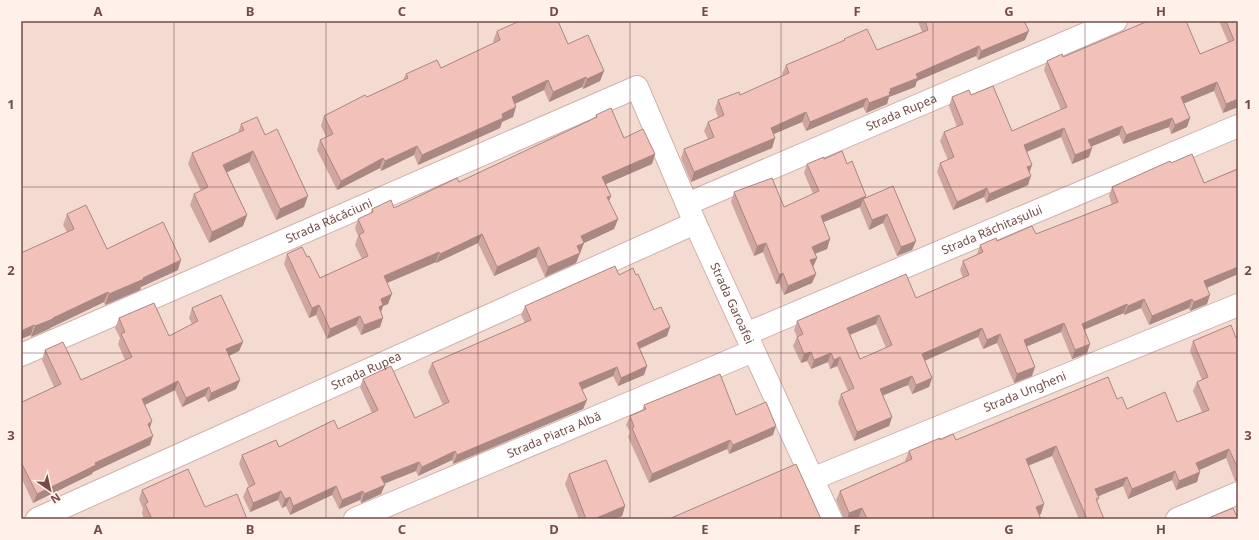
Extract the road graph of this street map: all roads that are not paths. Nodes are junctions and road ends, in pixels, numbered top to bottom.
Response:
1 (1116, 21) edge
2 (637, 87) joint
3 (1238, 126) edge
4 (687, 204) junction
5 (696, 223) junction
6 (1238, 305) edge
7 (750, 342) junction
8 (21, 355) edge
9 (812, 479) junction
10 (1238, 494) edge
11 (37, 519) edge
12 (355, 519) edge
13 (830, 519) edge
14 (1177, 519) edge

1 - 4 street, Strada Rupea
2 - 4 street, Strada Garoafei
2 - 8 street, Strada Răcăciuni
3 - 7 street, Strada Răchitașului
4 - 5 street, Strada Garoafei
5 - 7 street, Strada Garoafei
5 - 11 street, Strada Rupea
6 - 9 street, Strada Ungheni
7 - 9 street, Strada Garoafei
7 - 12 street, Strada Piatra Albă
9 - 13 street, Strada Garoafei
10 - 14 street

